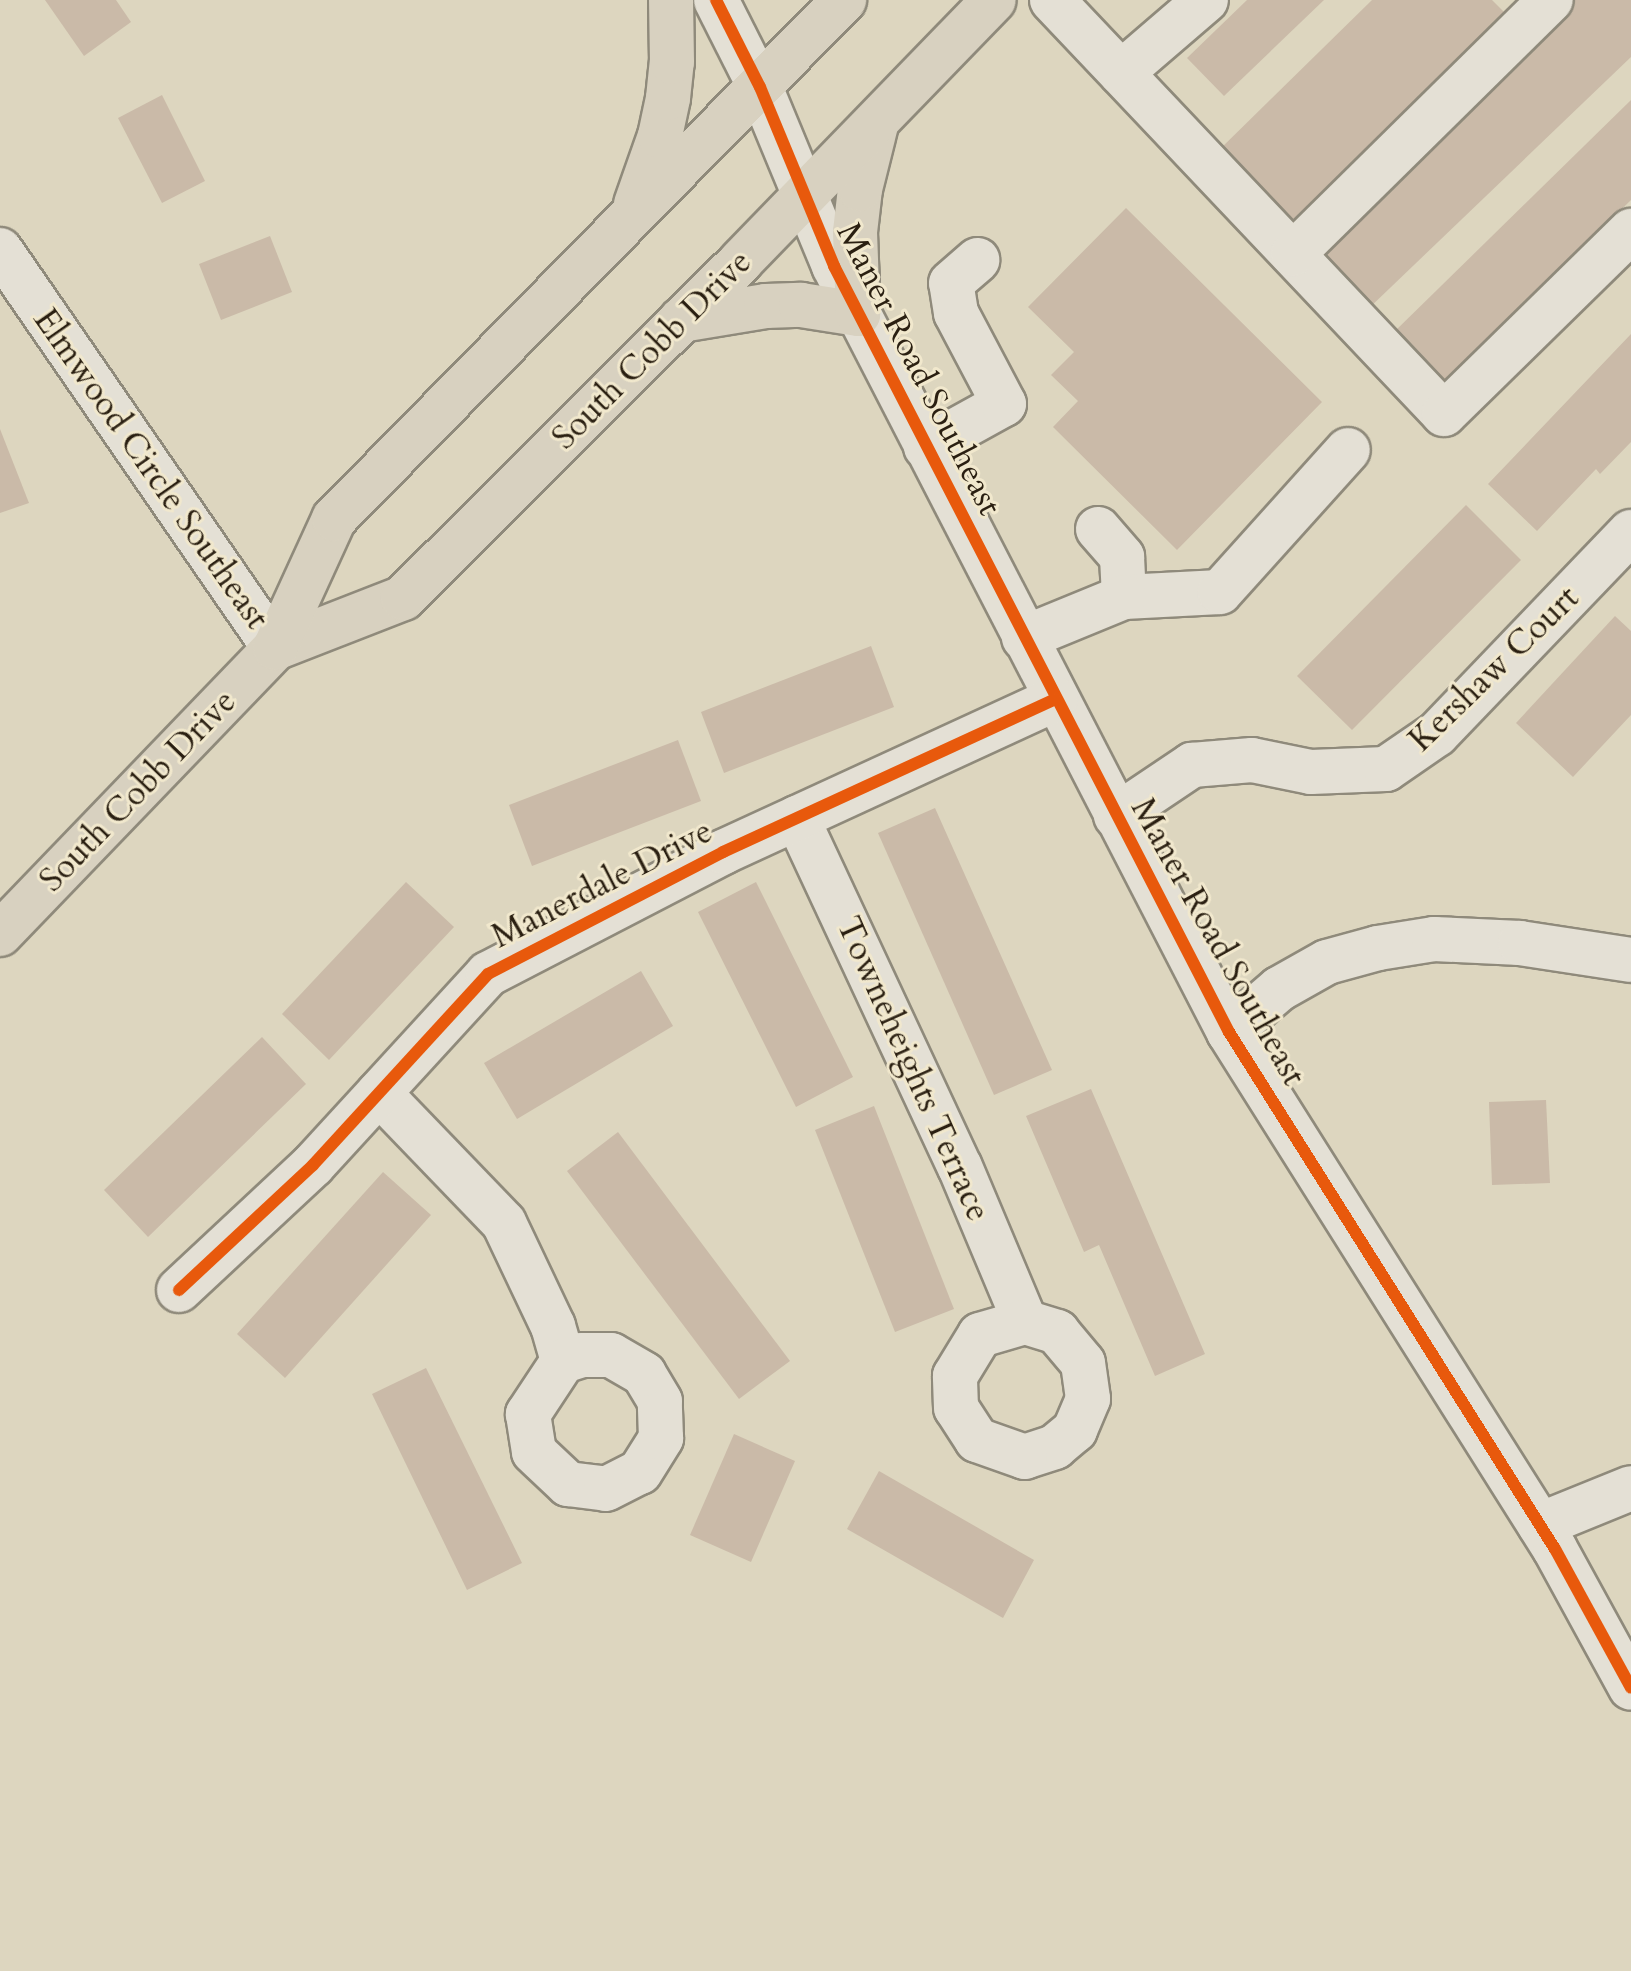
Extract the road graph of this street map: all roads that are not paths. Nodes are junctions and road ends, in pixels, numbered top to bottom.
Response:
1 (671, 0) edge
2 (716, 0) edge
3 (844, 0) edge
4 (994, 0) edge
5 (1052, 0) edge
6 (1206, 0) edge
7 (1547, 1) edge
8 (1121, 73) junction
9 (760, 87) junction
10 (876, 122) junction
11 (804, 198) junction
12 (630, 219) junction
13 (1631, 231) edge
14 (0, 250) edge
15 (1293, 254) junction
16 (977, 260) dead end
17 (858, 314) junction
18 (681, 320) junction
19 (926, 447) junction
20 (1348, 450) dead end
21 (1098, 529) dead end
22 (1631, 532) edge
23 (1124, 597) junction
24 (1024, 638) junction
25 (275, 648) junction
26 (1056, 699) junction
27 (1116, 816) junction
28 (797, 818) junction
29 (0, 934) edge
30 (1631, 960) edge
31 (1229, 1032) junction
32 (379, 1093) junction
33 (179, 1290) dead end
34 (1025, 1322) dead end
35 (563, 1361) dead end
36 (1631, 1488) edge
37 (1540, 1525) junction
38 (1631, 1688) edge

1 - 12 main road
2 - 9 street, Maner Road Southeast
3 - 9 main road, South Cobb Drive
4 - 10 main road, South Cobb Drive
5 - 8 street
6 - 8 street
7 - 15 street
8 - 15 street
9 - 11 street, Maner Road Southeast
9 - 12 main road, South Cobb Drive
10 - 11 main road, South Cobb Drive
10 - 17 main road
11 - 17 street, Maner Road Southeast
11 - 18 main road, South Cobb Drive
12 - 25 main road, South Cobb Drive
13 - 15 street
14 - 25 street, Elmwood Circle Southeast
16 - 19 street
17 - 18 main road
17 - 19 street, Maner Road Southeast
18 - 25 main road, South Cobb Drive
19 - 24 street, Maner Road Southeast
20 - 23 street
21 - 23 street
22 - 27 street, Kershaw Court
23 - 24 street
24 - 26 street, Maner Road Southeast
25 - 29 main road, South Cobb Drive
26 - 27 street, Maner Road Southeast
26 - 28 street, Manerdale Drive
27 - 31 street, Maner Road Southeast
28 - 32 street, Manerdale Drive
28 - 34 street, Towneheights Terrace
30 - 31 street
31 - 37 street, Maner Road Southeast
32 - 33 street, Manerdale Drive
32 - 35 street
36 - 37 street
37 - 38 street, Maner Road Southeast

